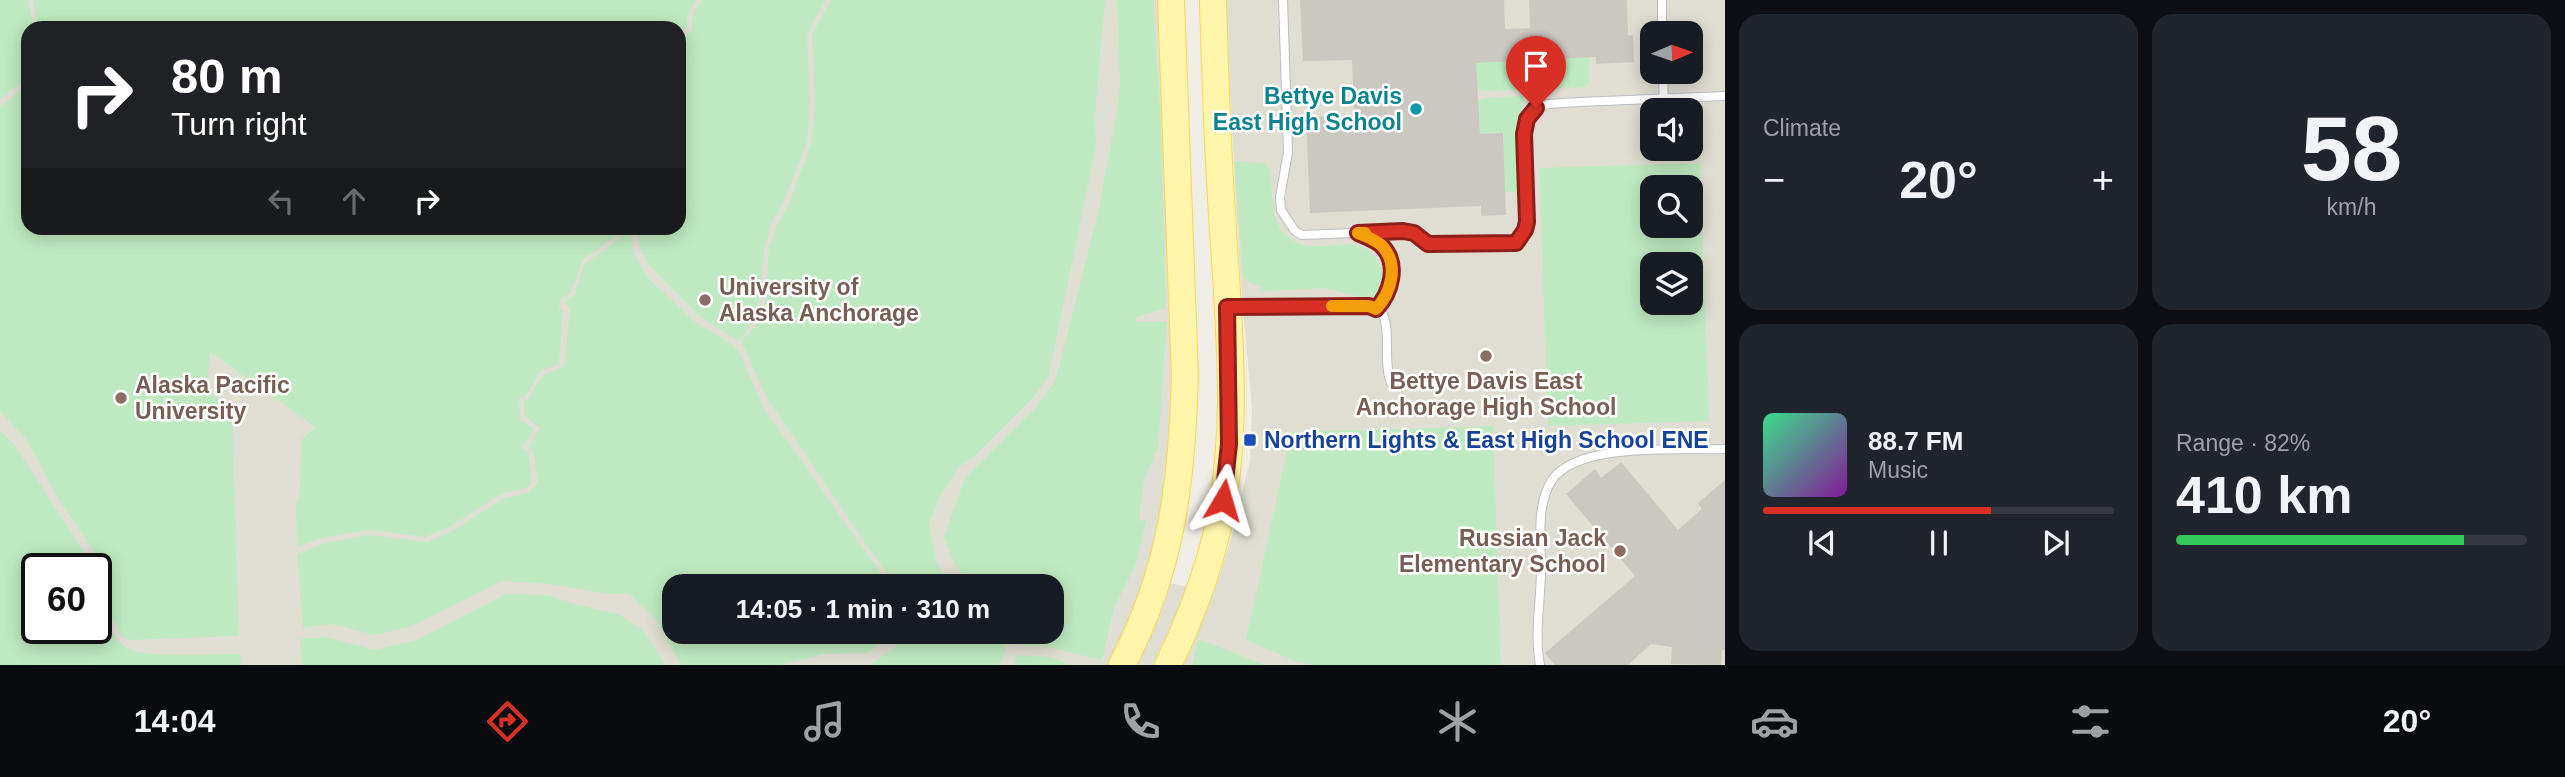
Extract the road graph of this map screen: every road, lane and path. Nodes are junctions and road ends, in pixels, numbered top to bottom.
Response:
1 (1171, 0) edge
2 (1213, 0) edge
3 (1283, 0) edge
4 (1662, 0) edge
5 (1662, 21) edge
6 (1725, 96) edge
7 (1684, 98) edge
8 (1640, 100) edge
9 (1358, 233) junction
10 (1227, 307) junction
11 (1376, 309) junction
12 (1391, 383) dead end
13 (1725, 449) edge
14 (1122, 665) edge
15 (1168, 665) edge
16 (1540, 665) edge

1 - 14 main road
2 - 10 main road
3 - 9 lane
4 - 5 lane
6 - 7 lane
8 - 9 lane
9 - 11 lane
10 - 11 lane
10 - 15 main road
11 - 12 lane
13 - 16 lane

